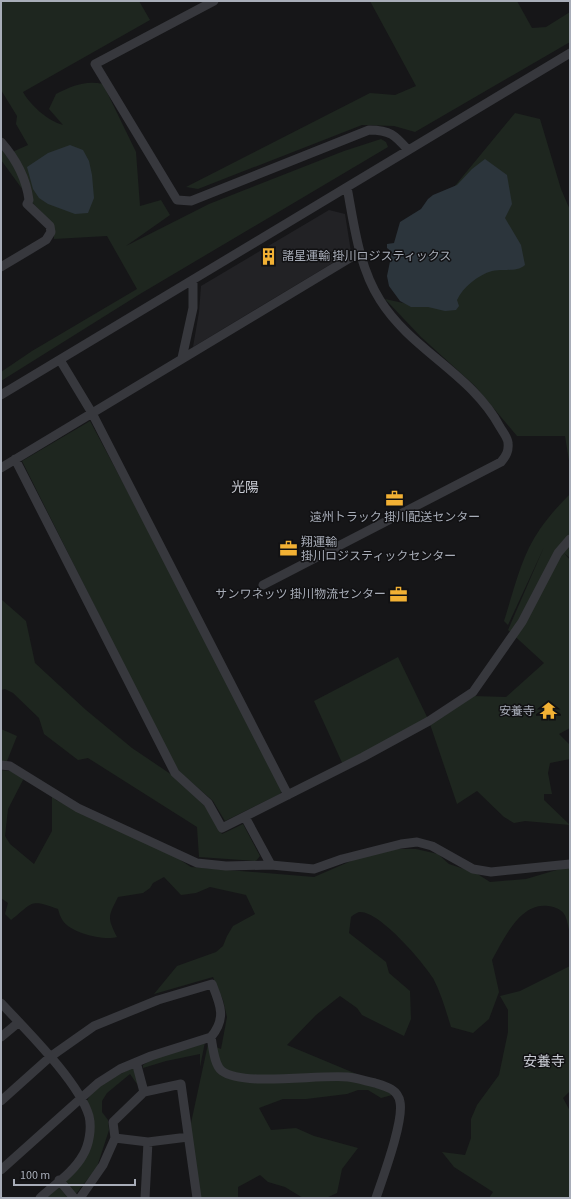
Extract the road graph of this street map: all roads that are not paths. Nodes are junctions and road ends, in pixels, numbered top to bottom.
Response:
1 (214, 1) edge
2 (570, 53) edge
3 (1, 142) edge
4 (408, 150) junction
5 (347, 187) junction
6 (360, 252) junction
7 (1, 267) edge
8 (192, 281) junction
9 (182, 358) junction
10 (60, 360) junction
11 (1, 396) edge
12 (92, 413) junction
13 (15, 459) junction
14 (1, 468) edge
15 (570, 540) edge
16 (263, 585) dead end
17 (1, 765) edge
18 (288, 795) junction
19 (245, 817) junction
20 (570, 864) edge
21 (271, 866) junction
22 (1, 1003) edge
23 (19, 1022) junction
24 (1, 1037) edge
25 (212, 1037) junction
26 (50, 1058) junction
27 (136, 1062) junction
28 (144, 1092) junction
29 (81, 1098) junction
30 (1, 1101) edge
31 (188, 1137) junction
32 (115, 1138) junction
33 (148, 1142) junction
34 (1, 1170) edge
35 (59, 1180) junction
36 (40, 1198) edge
37 (74, 1198) edge
38 (80, 1198) edge
39 (145, 1198) edge
40 (197, 1198) edge
41 (376, 1198) edge

1 - 4 street
2 - 4 street
3 - 7 street
4 - 5 street
5 - 6 street
5 - 8 street
6 - 9 street
6 - 16 street
8 - 9 street
8 - 10 street
9 - 12 street
10 - 11 street
10 - 12 street
12 - 13 street
12 - 18 street
13 - 14 street
13 - 19 street
15 - 18 street
17 - 21 street
18 - 19 street
19 - 21 street
20 - 21 street
22 - 23 street
23 - 24 street
23 - 26 street
25 - 26 street
25 - 27 street
25 - 41 street
26 - 29 street
26 - 30 street
27 - 28 street
27 - 29 street
28 - 31 street
28 - 32 street
29 - 34 street
29 - 35 street
31 - 33 street
31 - 40 street
32 - 33 street
32 - 38 street
33 - 39 street
35 - 36 street
35 - 37 street

